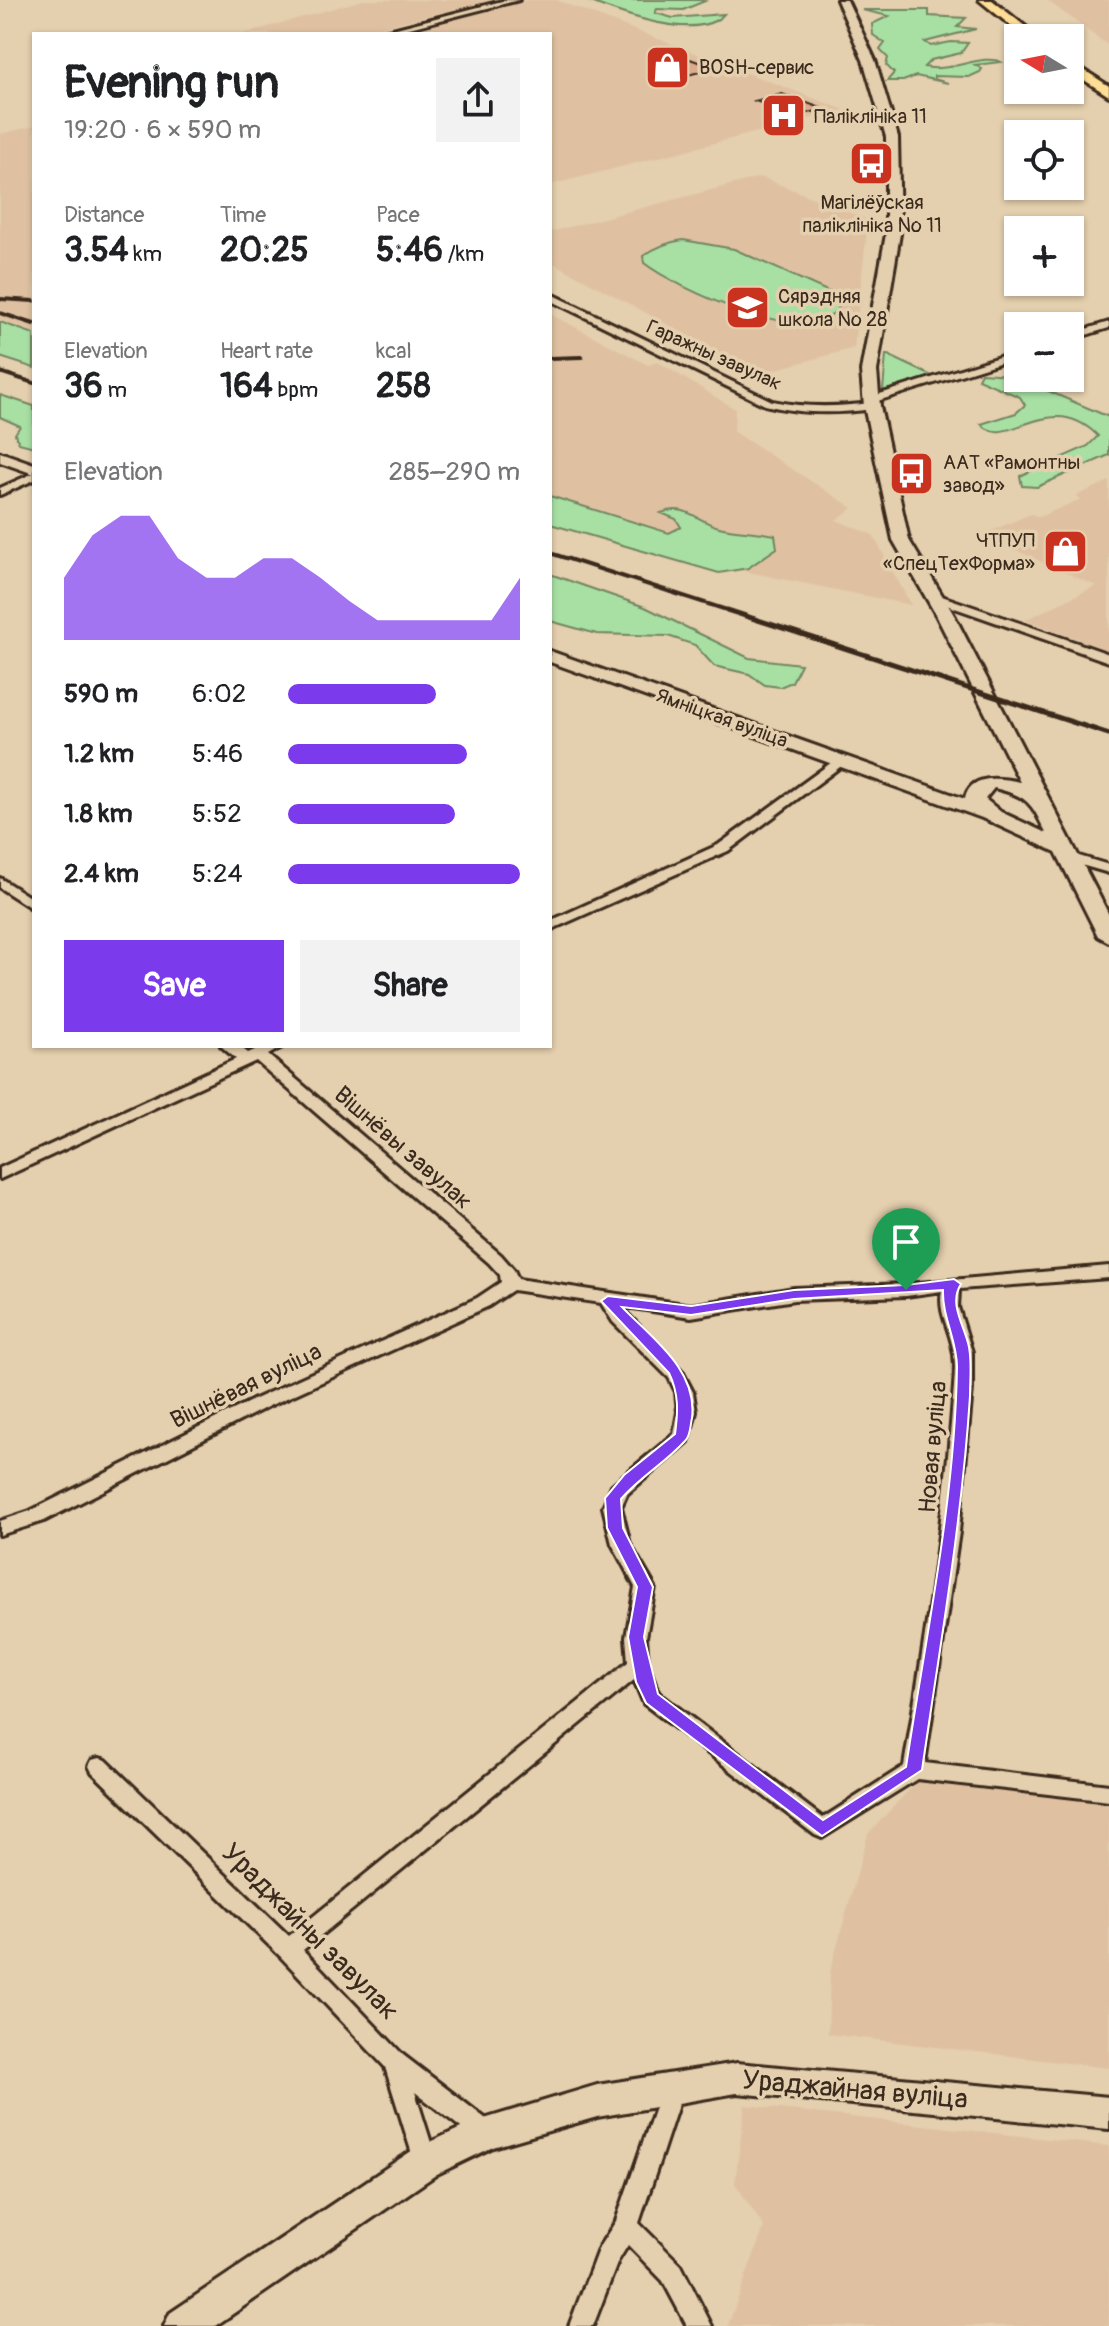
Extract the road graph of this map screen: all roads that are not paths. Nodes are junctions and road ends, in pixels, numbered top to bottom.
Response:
1 (515, 0) edge
2 (842, 0) edge
3 (985, 0) edge
4 (1016, 24) edge
5 (385, 32) edge
6 (1084, 75) edge
7 (1109, 92) edge
8 (552, 297) edge
9 (1109, 325) edge
10 (1084, 333) edge
11 (1004, 359) edge
12 (872, 403) junction
13 (0, 457) edge
14 (32, 468) edge
15 (32, 477) edge
16 (0, 492) edge
17 (936, 598) junction
18 (552, 657) edge
19 (1109, 658) edge
20 (1018, 759) junction
21 (839, 761) junction
22 (893, 781) junction
23 (992, 784) junction
24 (1039, 800) junction
25 (989, 814) junction
26 (1066, 853) junction
27 (1109, 869) edge
28 (0, 882) edge
29 (32, 905) edge
30 (554, 921) edge
31 (1109, 936) edge
32 (234, 1048) edge
33 (271, 1048) edge
34 (252, 1056) junction
35 (0, 1174) edge
36 (1109, 1272) edge
37 (510, 1284) junction
38 (954, 1284) junction
39 (608, 1301) junction
40 (0, 1528) edge
41 (638, 1665) junction
42 (99, 1766) dead end
43 (914, 1770) junction
44 (1109, 1793) edge
45 (288, 1949) junction
46 (395, 2062) junction
47 (672, 2090) junction
48 (1109, 2113) edge
49 (486, 2133) junction
50 (425, 2162) junction
51 (626, 2226) junction
52 (183, 2326) edge
53 (581, 2326) edge
54 (700, 2326) edge

1 - 5 street
2 - 12 main road
3 - 4 main road
6 - 7 main road
8 - 12 street, Гаражны завулак
9 - 10 street
11 - 12 street, Гаражны завулак
12 - 17 main road
13 - 14 main road
15 - 16 street
17 - 19 street
17 - 20 main road
18 - 21 main road, Ямніцкая вуліца
20 - 23 main road
20 - 24 main road
21 - 22 main road, Ямніцкая вуліца
21 - 30 street
22 - 23 main road
22 - 25 main road
23 - 24 main road
23 - 25 main road
24 - 25 main road
24 - 26 main road
25 - 26 main road
26 - 27 street
26 - 31 main road
28 - 29 street
32 - 34 street, Вішнёвы завулак
33 - 34 street
34 - 35 street
34 - 37 street, Вішнёвы завулак
36 - 38 street
37 - 39 street
37 - 40 street, Вішнёвая вуліца
38 - 39 street
38 - 43 street, Новая вуліца
39 - 41 street
41 - 43 street
41 - 45 street
42 - 45 street, Ураджайны завулак
43 - 44 street
45 - 46 street, Ураджайны завулак
46 - 49 street, Ураджайны завулак
46 - 50 street
47 - 48 main road, Ураджайная вуліца
47 - 49 main road, Ураджайная вуліца
47 - 51 street
49 - 50 main road, Ураджайная вуліца
50 - 52 main road, Ураджайная вуліца
51 - 53 street
51 - 54 street

